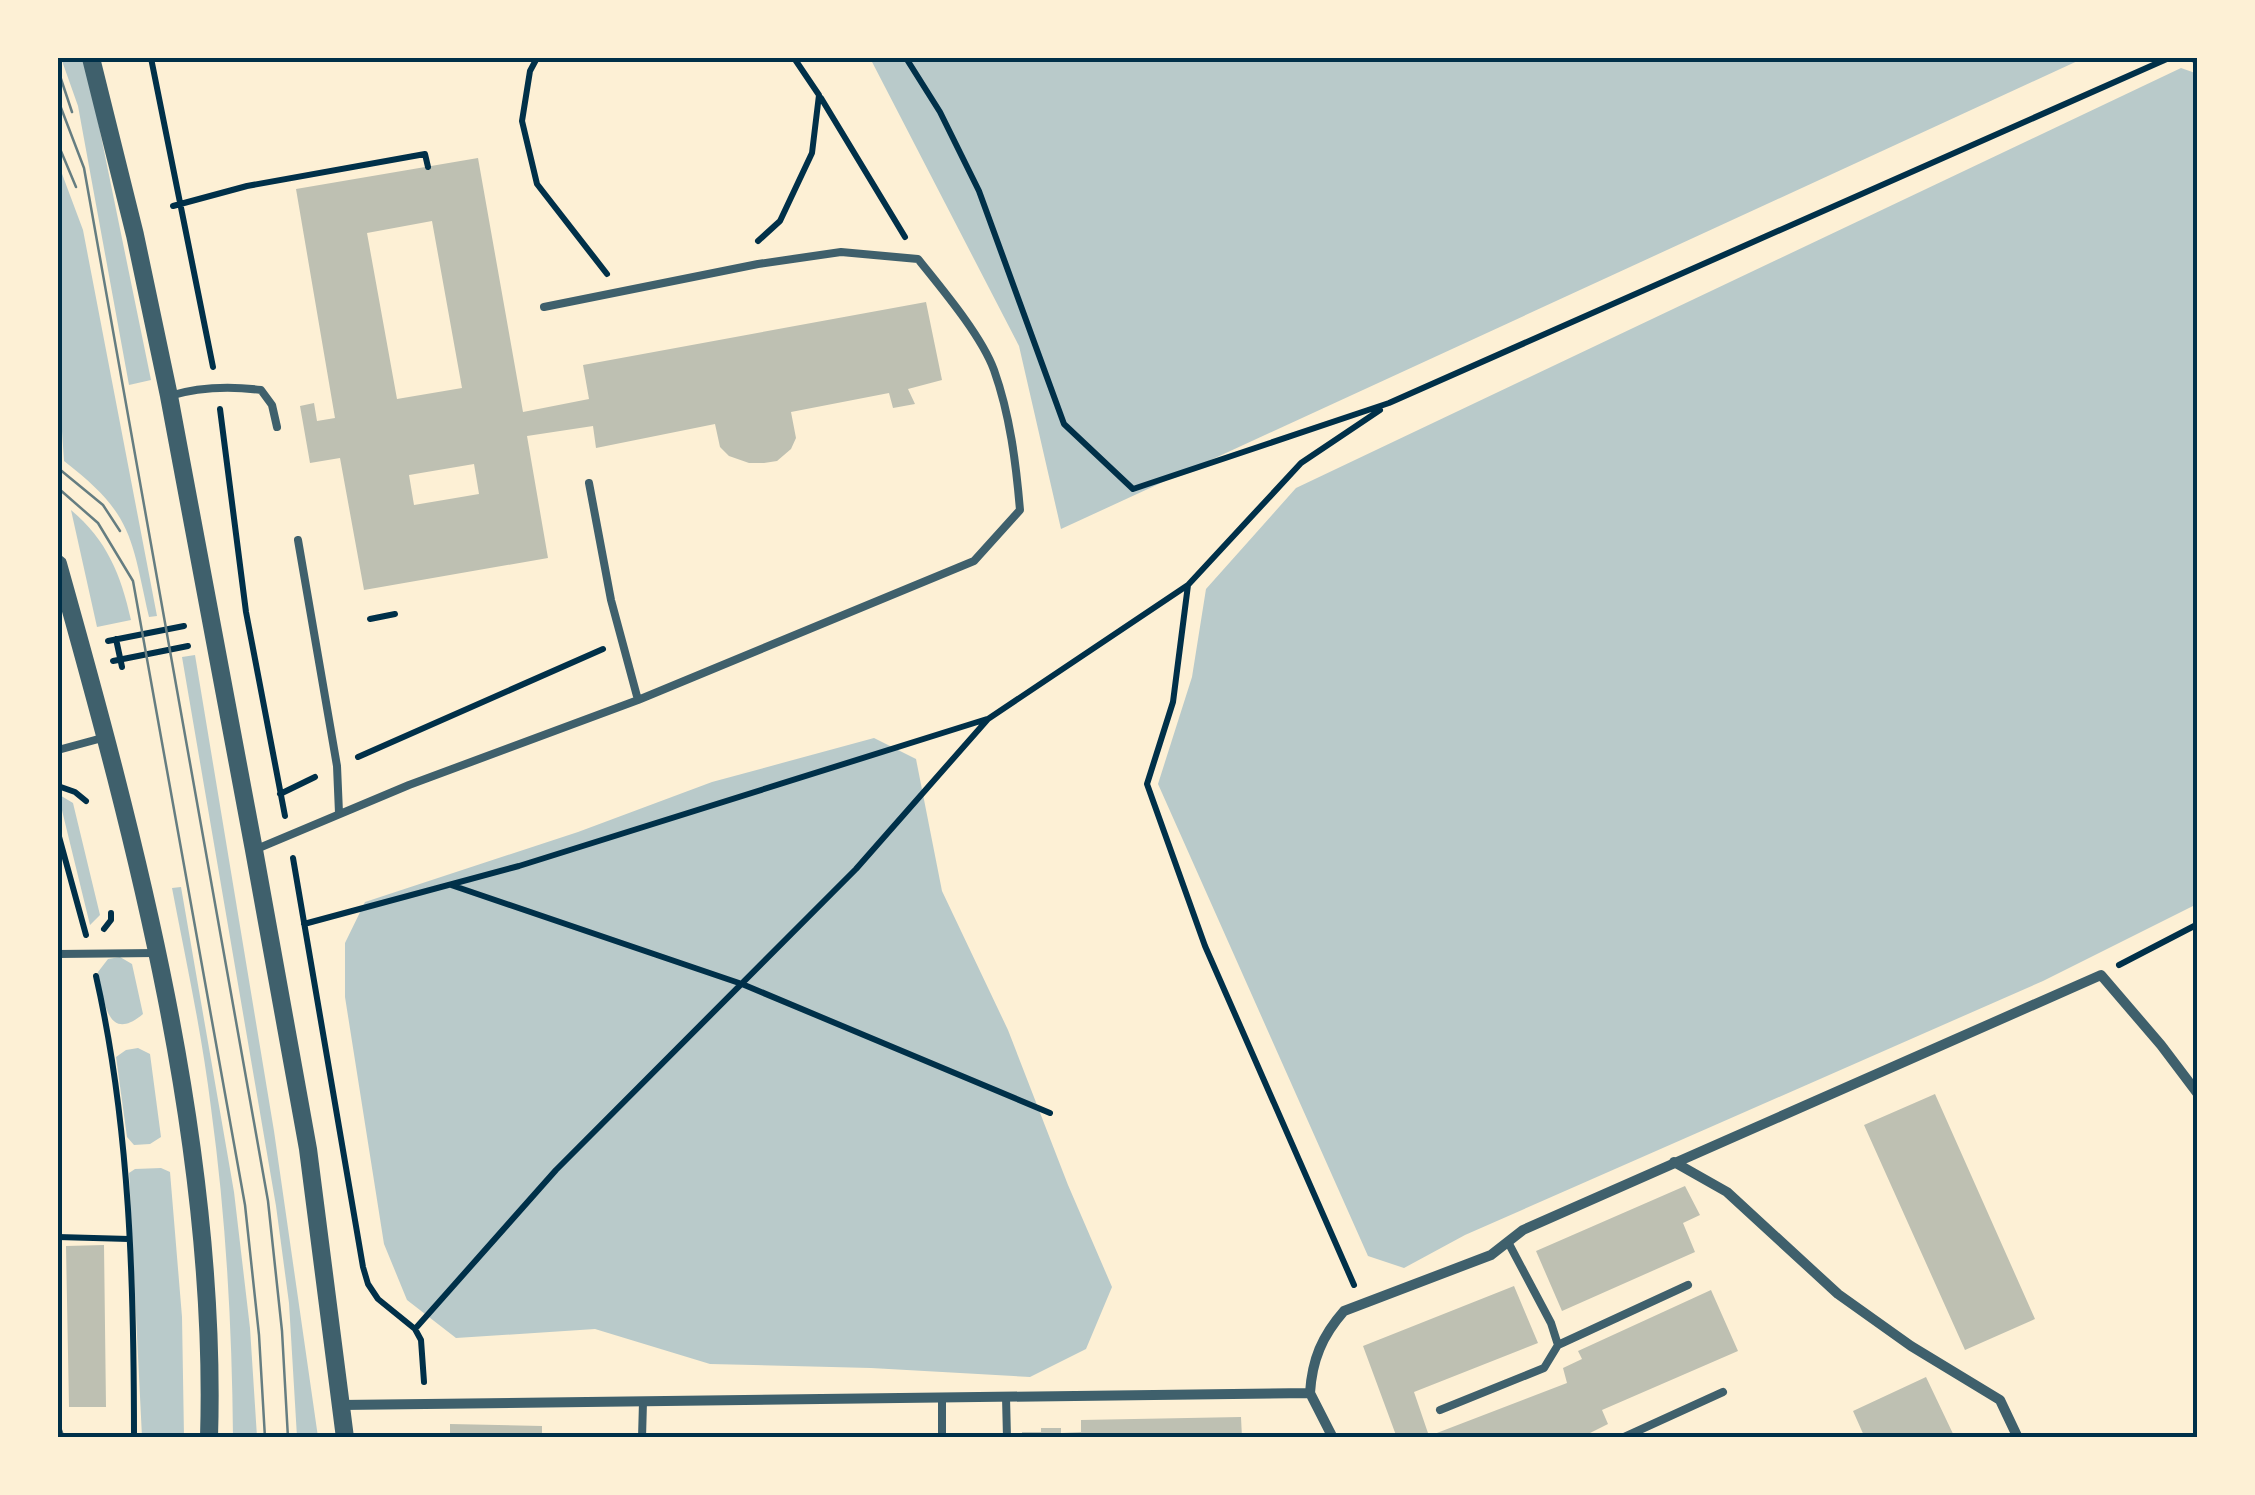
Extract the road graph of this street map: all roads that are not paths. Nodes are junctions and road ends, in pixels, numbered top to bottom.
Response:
1 (91, 58) edge
2 (544, 308) dead end
3 (169, 396) junction
4 (277, 428) dead end
5 (589, 483) dead end
6 (298, 540) dead end
7 (58, 564) edge
8 (638, 700) junction
9 (106, 737) junction
10 (58, 750) edge
11 (339, 814) junction
12 (254, 850) junction
13 (156, 953) junction
14 (58, 954) edge
15 (2198, 1094) edge
16 (1674, 1162) junction
17 (1508, 1242) junction
18 (1688, 1284) dead end
19 (1558, 1345) junction
20 (1724, 1392) dead end
21 (1310, 1393) junction
22 (1006, 1398) junction
23 (942, 1399) junction
24 (643, 1402) junction
25 (341, 1406) junction
26 (1440, 1410) dead end
27 (58, 1430) edge
28 (60, 1438) edge
29 (209, 1438) edge
30 (345, 1438) edge
31 (642, 1438) edge
32 (942, 1438) edge
33 (1007, 1438) edge
34 (1332, 1438) edge
35 (1622, 1438) edge
36 (2018, 1438) edge

1 - 3 street
2 - 8 lane
3 - 4 lane
3 - 12 street
5 - 8 lane
6 - 11 lane
7 - 9 street
8 - 11 lane
9 - 10 lane
9 - 13 street
11 - 12 lane
12 - 25 street
13 - 14 lane
13 - 29 street
15 - 16 street
16 - 17 street
16 - 36 street
17 - 19 lane
17 - 21 street
18 - 19 lane
19 - 26 lane
20 - 35 lane
21 - 22 street
21 - 34 street
22 - 23 street
22 - 33 lane
23 - 24 street
23 - 32 lane
24 - 25 street
24 - 31 lane
25 - 30 street
27 - 28 lane

